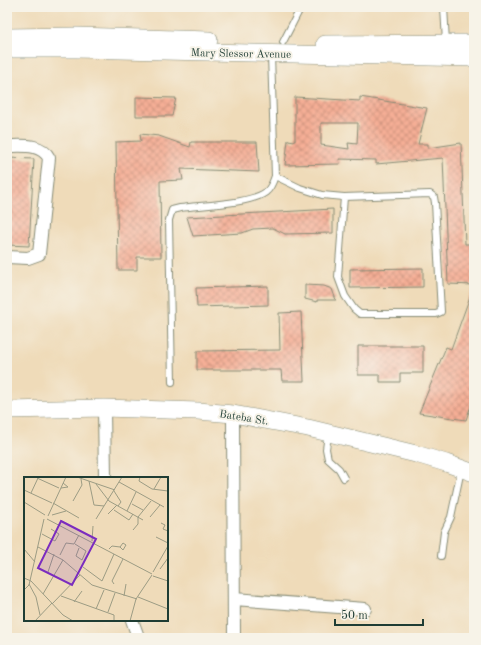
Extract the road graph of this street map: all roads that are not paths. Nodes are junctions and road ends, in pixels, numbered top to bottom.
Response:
1 (301, 7) edge
2 (444, 7) edge
3 (7, 37) edge
4 (446, 43) junction
5 (474, 43) edge
6 (277, 48) junction
7 (7, 49) edge
8 (474, 58) edge
9 (7, 146) edge
10 (275, 176) junction
11 (344, 197) junction
12 (7, 257) edge
13 (172, 382) dead end
14 (104, 408) junction
15 (7, 410) edge
16 (233, 414) junction
17 (329, 433) junction
18 (468, 471) edge
19 (106, 477) edge
20 (344, 478) dead end
21 (440, 556) dead end
22 (234, 599) junction
23 (365, 609) dead end
24 (132, 621) edge
25 (137, 634) dead end
26 (234, 638) edge

1 - 6 lane
2 - 4 lane
3 - 6 main road, Mary Slessor Avenue
4 - 5 main road, Mary Slessor Avenue
4 - 6 main road, Mary Slessor Avenue
6 - 7 main road, Mary Slessor Avenue
6 - 8 main road, Mary Slessor Avenue
6 - 10 lane
9 - 12 street
10 - 11 lane
10 - 13 lane
11 - 11 lane
14 - 15 main road, Bateba St.
14 - 16 main road, Bateba St.
14 - 19 street
16 - 17 main road, Bateba St.
16 - 22 street
17 - 18 main road, Bateba St.
17 - 20 lane
18 - 21 lane
22 - 23 street
22 - 26 street
24 - 25 street

